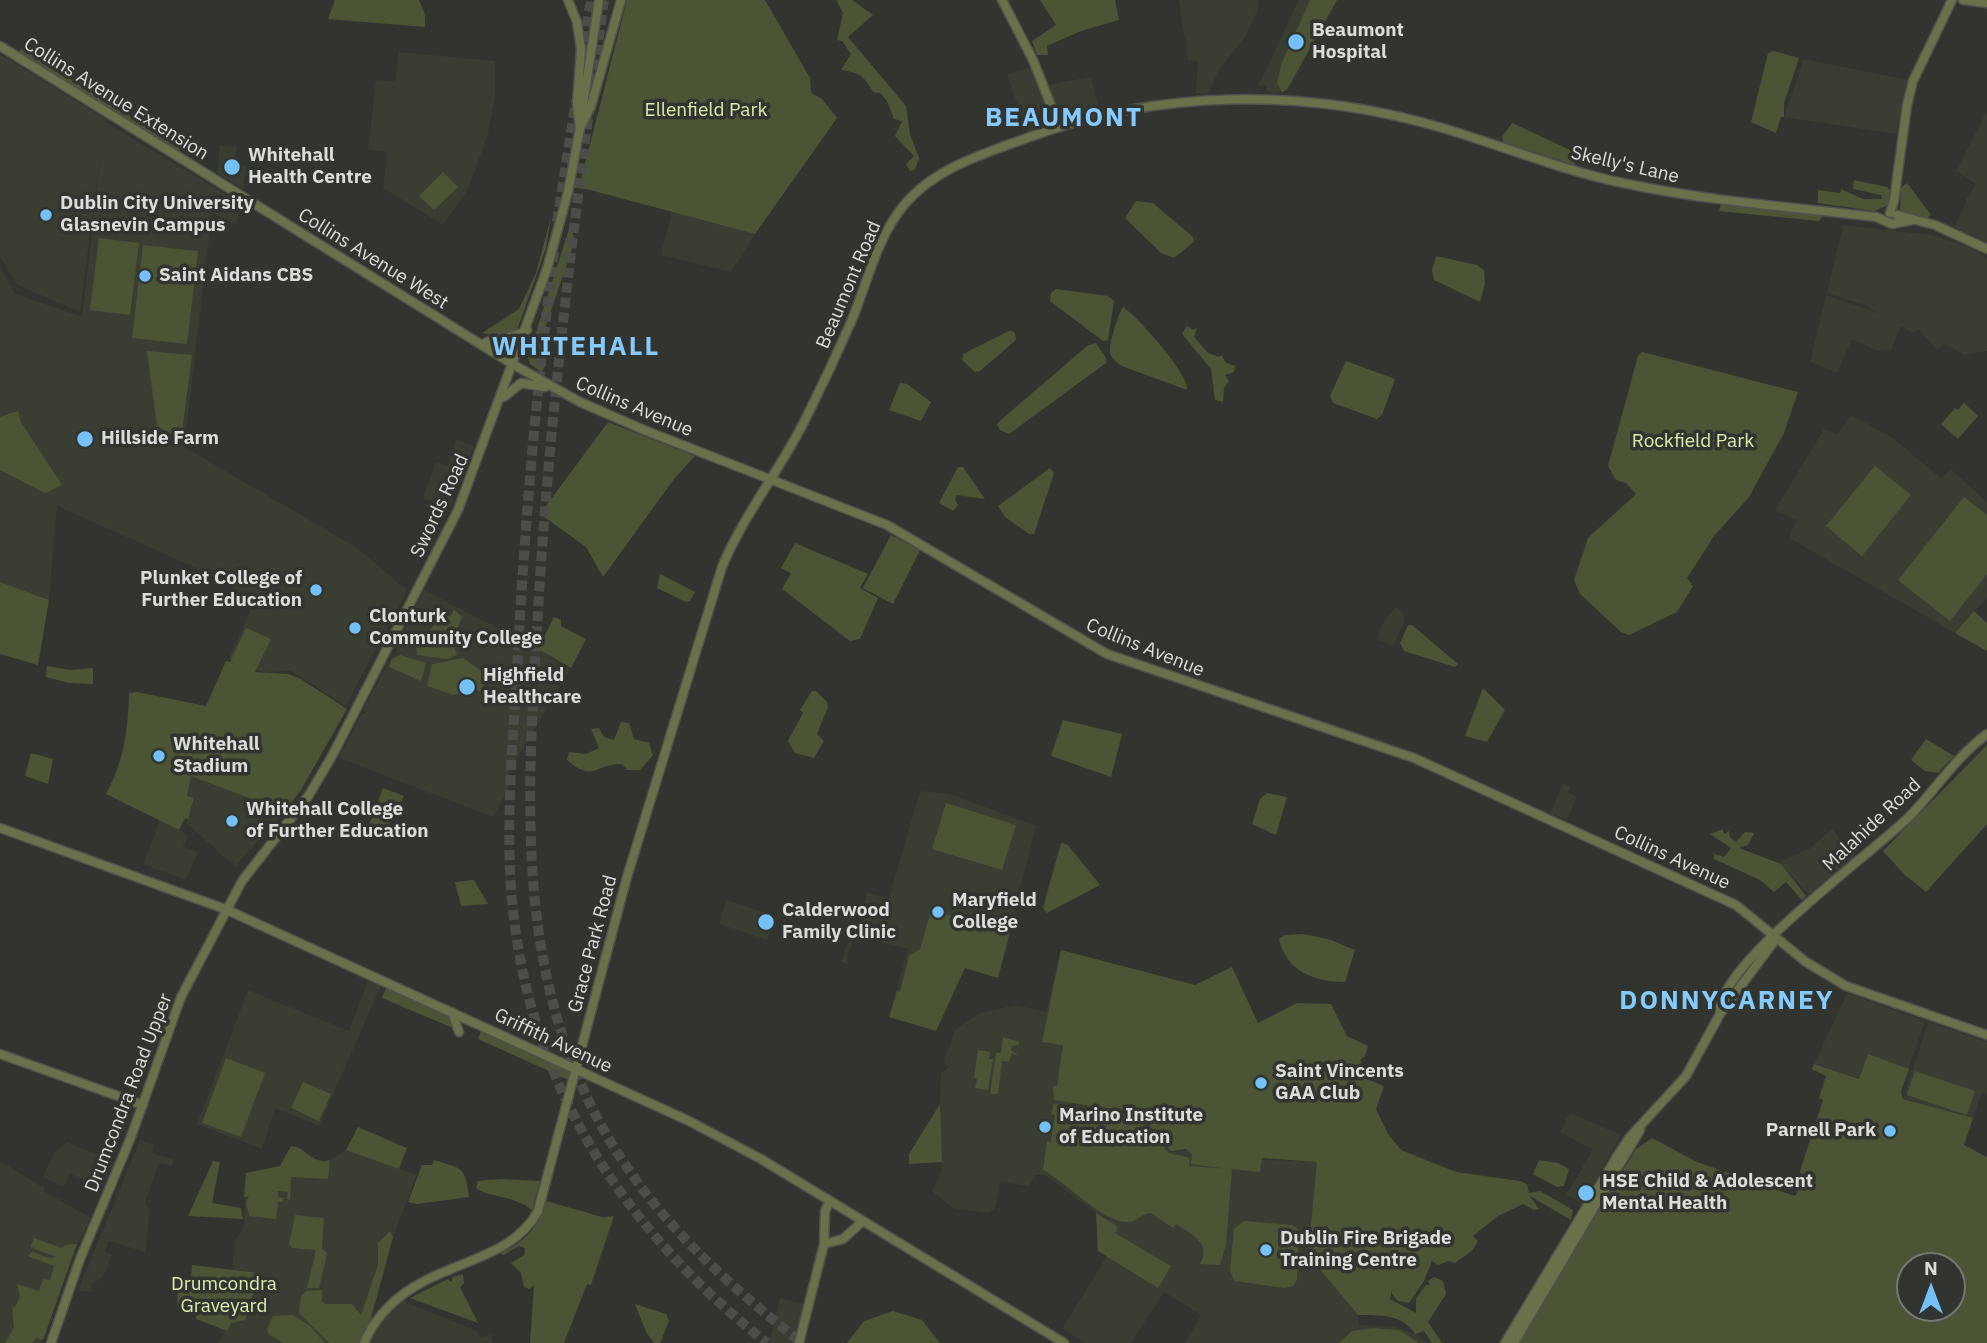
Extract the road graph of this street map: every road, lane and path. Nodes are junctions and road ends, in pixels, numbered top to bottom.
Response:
1 (568, 0) edge
2 (599, 0) edge
3 (621, 0) edge
4 (1002, 0) edge
5 (1952, 0) edge
6 (1963, 0) edge
7 (1987, 3) edge
8 (0, 46) edge
9 (1372, 112) joint
10 (1059, 126) junction
11 (580, 128) junction
12 (216, 180) joint
13 (1893, 216) junction
14 (1987, 249) edge
15 (527, 329) junction
16 (482, 345) junction
17 (514, 365) junction
18 (555, 389) junction
19 (501, 400) junction
20 (771, 480) junction
21 (1987, 734) edge
22 (0, 828) edge
23 (254, 864) joint
24 (225, 909) junction
25 (1774, 935) junction
26 (1788, 947) junction
27 (1769, 948) junction
28 (452, 1012) junction
29 (1720, 1014) junction
30 (459, 1032) dead end
31 (1987, 1035) edge
32 (0, 1054) edge
33 (575, 1068) junction
34 (143, 1105) junction
35 (830, 1201) junction
36 (863, 1221) junction
37 (824, 1244) junction
38 (1524, 1319) junction
39 (51, 1343) edge
40 (363, 1343) edge
41 (799, 1343) edge
42 (1064, 1343) edge
43 (1505, 1343) edge
44 (1514, 1343) edge

1 - 11 main road, Swords Road
2 - 11 main road
3 - 11 main road, Swords Road
4 - 10 main road
5 - 13 main road
6 - 7 main road
8 - 12 main road, Collins Avenue Extension
9 - 10 main road, Beaumont Road
9 - 13 main road, Skelly's Lane
10 - 20 main road, Beaumont Road
11 - 15 main road, Swords Road
12 - 16 main road, Collins Avenue West
13 - 14 main road, Skelly's Lane
15 - 16 main road
15 - 17 main road, Swords Road
16 - 17 main road, Collins Avenue West
17 - 18 main road, Collins Avenue
17 - 19 main road, Swords Road
18 - 19 main road
18 - 20 main road, Collins Avenue
19 - 23 main road, Swords Road
20 - 25 main road, Collins Avenue
20 - 33 main road, Grace Park Road
21 - 25 main road, Malahide Road
22 - 24 main road, Griffith Avenue
23 - 24 main road, Drumcondra Road Upper
24 - 28 main road, Griffith Avenue
24 - 34 main road, Drumcondra Road Upper
25 - 26 main road, Collins Avenue
25 - 27 main road, Malahide Road
25 - 29 main road, Malahide Road
26 - 27 main road
26 - 31 main road, Collins Avenue
27 - 29 main road, Malahide Road
28 - 30 main road
28 - 33 main road, Griffith Avenue
29 - 38 main road, Malahide Road
32 - 34 main road
33 - 35 main road, Griffith Avenue
33 - 40 main road, Grace Park Road
34 - 39 main road, Drumcondra Road Upper
35 - 36 main road, Griffith Avenue
35 - 37 main road
36 - 37 main road
36 - 42 main road, Griffith Avenue
37 - 41 main road
38 - 43 main road, Malahide Road
38 - 44 main road, Malahide Road

